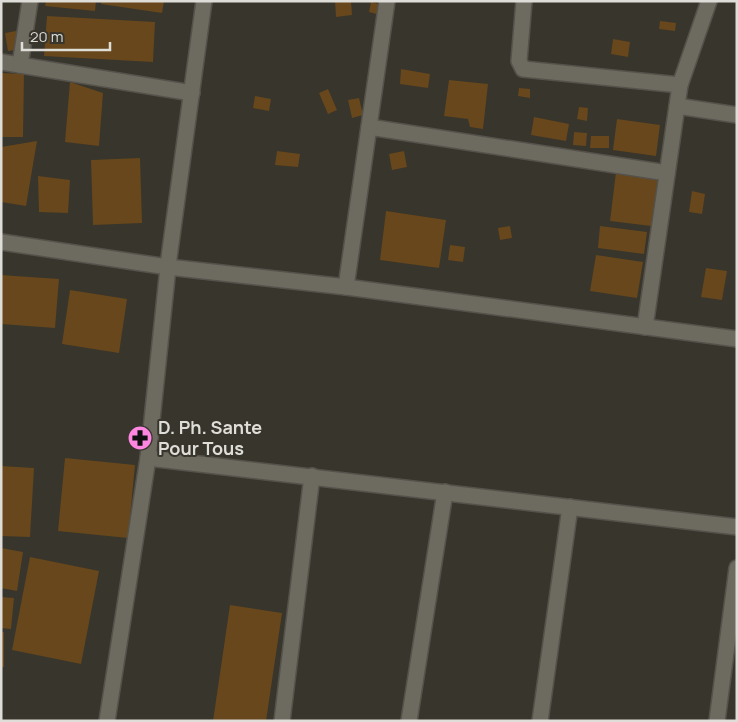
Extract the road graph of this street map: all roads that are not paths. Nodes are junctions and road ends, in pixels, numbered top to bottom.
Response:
1 (30, 1) edge
2 (204, 1) edge
3 (387, 1) edge
4 (524, 1) edge
5 (709, 1) edge
6 (1, 62) edge
7 (20, 65) junction
8 (680, 85) junction
9 (192, 93) junction
10 (677, 106) junction
11 (737, 115) edge
12 (369, 127) junction
13 (667, 173) junction
14 (1, 242) edge
15 (168, 267) junction
16 (346, 287) junction
17 (645, 327) junction
18 (737, 339) edge
19 (148, 458) junction
20 (312, 476) junction
21 (445, 492) junction
22 (570, 507) junction
23 (737, 527) edge
24 (737, 568) edge
25 (107, 721) edge
26 (282, 721) edge
27 (409, 721) edge
28 (540, 721) edge
29 (717, 721) edge

1 - 7 street
2 - 9 street
3 - 12 street
4 - 8 street
5 - 8 street
6 - 7 street
7 - 9 street
8 - 10 street
9 - 15 street
10 - 11 street
10 - 13 street
12 - 13 street
12 - 16 street
13 - 17 street
14 - 15 street
15 - 16 street
15 - 19 street
16 - 17 street
17 - 18 street
19 - 20 street
19 - 25 street
20 - 21 street
20 - 26 street
21 - 22 street
21 - 27 street
22 - 23 street
22 - 28 street
24 - 29 street

